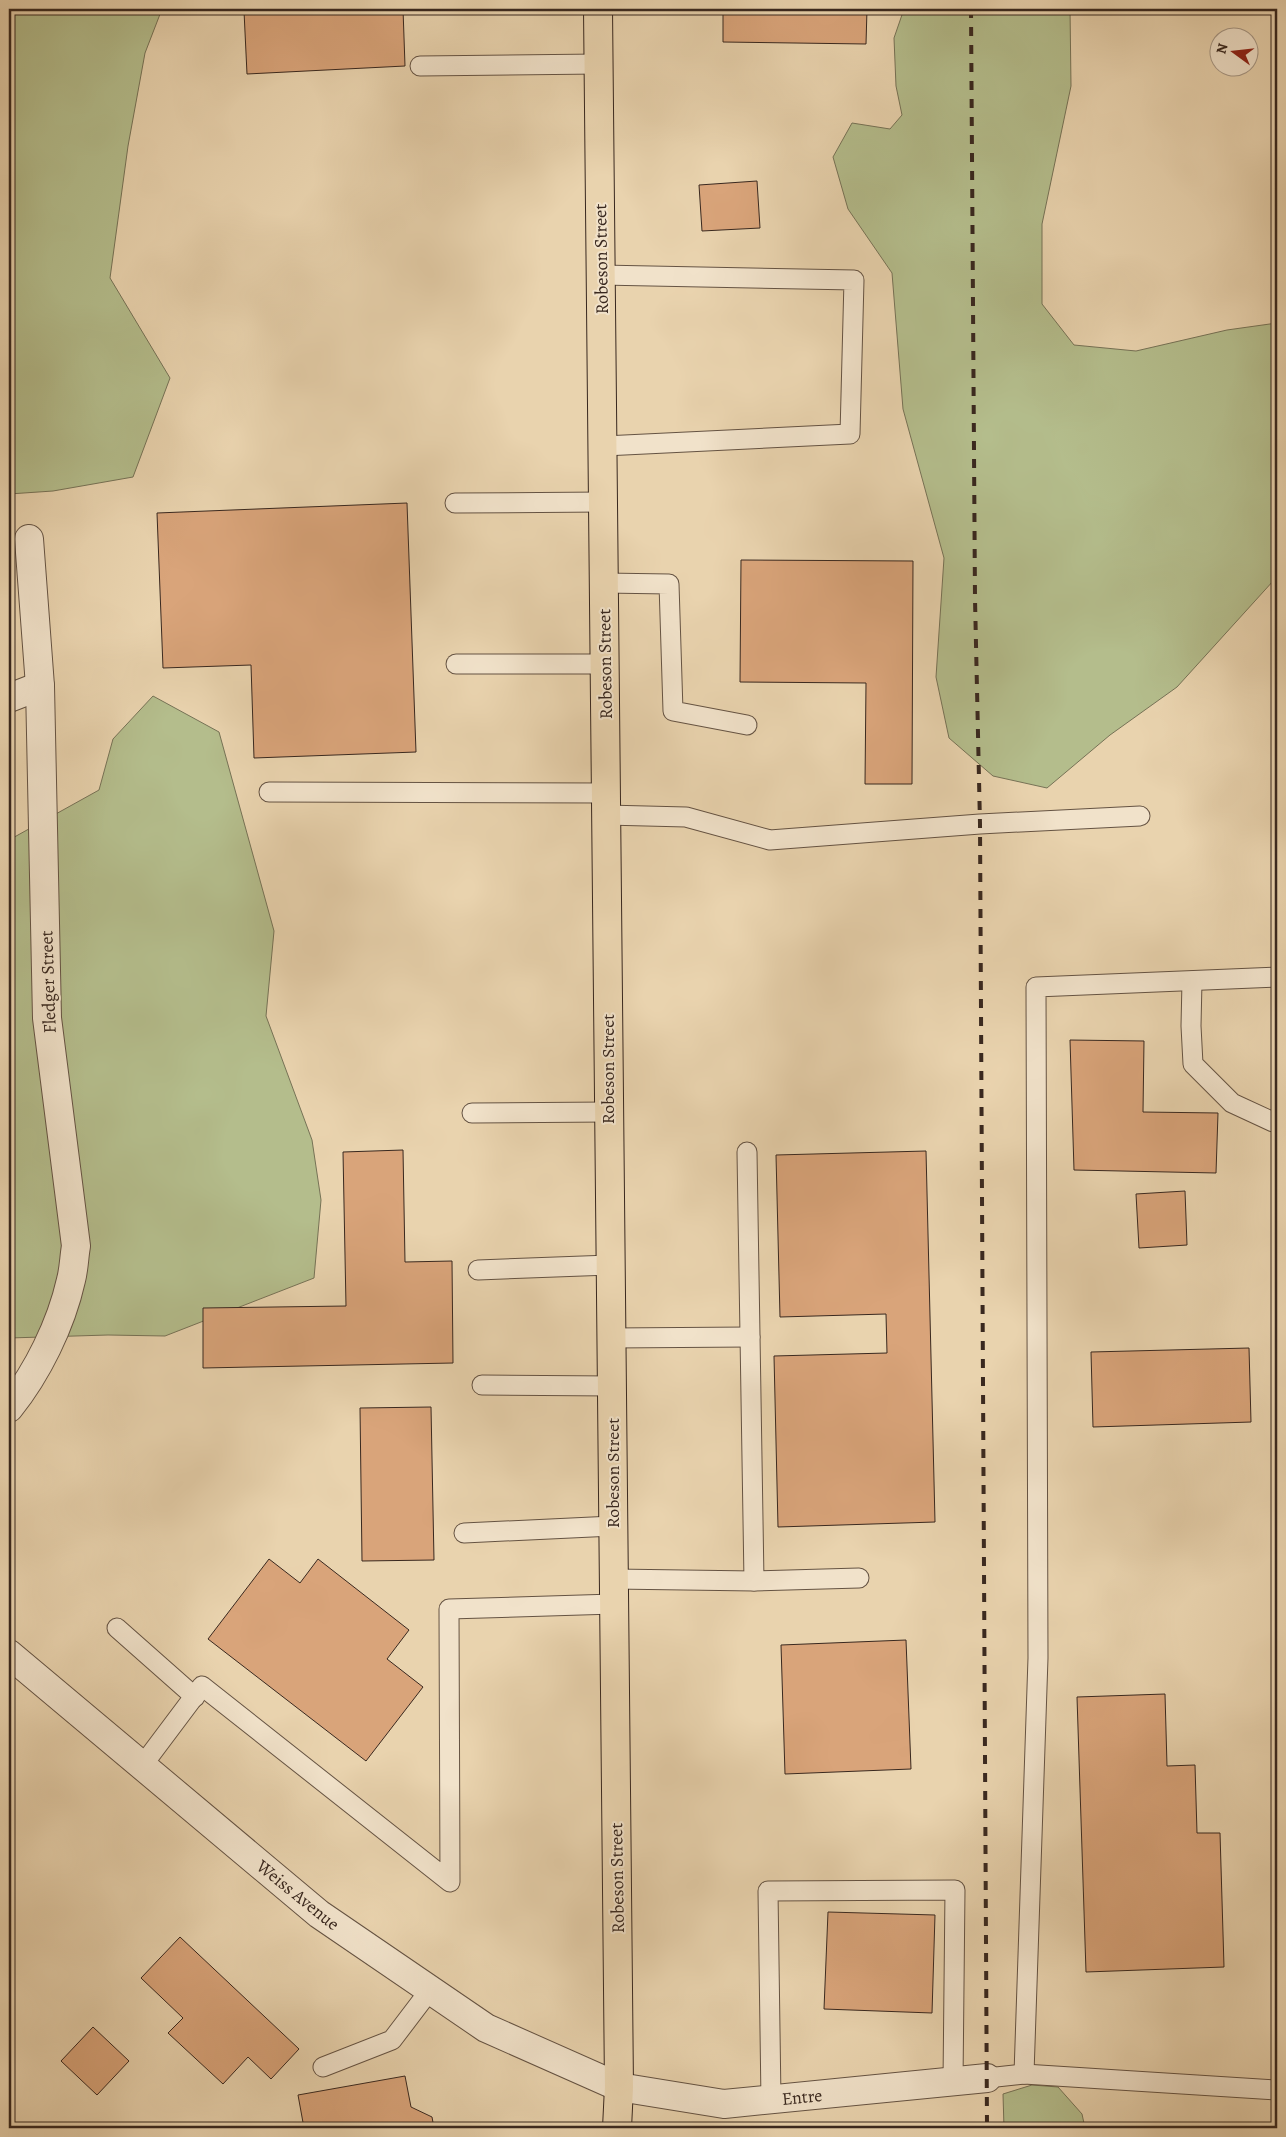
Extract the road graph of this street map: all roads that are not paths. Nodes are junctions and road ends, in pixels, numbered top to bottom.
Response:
1 (598, 9) edge
2 (599, 64) junction
3 (420, 66) dead end
4 (601, 275) junction
5 (604, 446) junction
6 (603, 502) junction
7 (455, 503) dead end
8 (29, 539) dead end
9 (604, 583) junction
10 (456, 664) dead end
11 (605, 664) junction
12 (40, 686) junction
13 (9, 698) edge
14 (747, 725) dead end
15 (269, 792) dead end
16 (606, 804) junction
17 (1140, 816) dead end
18 (1277, 977) edge
19 (1192, 980) junction
20 (608, 1112) junction
21 (472, 1113) dead end
22 (1277, 1122) edge
23 (747, 1152) dead end
24 (610, 1265) junction
25 (478, 1270) dead end
26 (750, 1337) junction
27 (611, 1338) junction
28 (482, 1385) dead end
29 (612, 1386) junction
30 (9, 1408) edge
31 (613, 1526) junction
32 (464, 1533) dead end
33 (859, 1578) dead end
34 (754, 1581) junction
35 (614, 1592) junction
36 (117, 1628) dead end
37 (9, 1654) edge
38 (195, 1697) junction
39 (142, 1766) junction
40 (430, 1990) junction
41 (323, 2067) dead end
42 (1024, 2074) junction
43 (987, 2078) joint
44 (953, 2082) junction
45 (619, 2087) junction
46 (1277, 2090) edge
47 (771, 2100) junction
48 (617, 2128) edge

1 - 2 main road, Robeson Street
2 - 3 lane
2 - 4 main road, Robeson Street
4 - 5 main road, Robeson Street
4 - 5 lane
5 - 6 main road, Robeson Street
6 - 7 lane
6 - 9 main road, Robeson Street
8 - 12 street, Fledger Street
9 - 11 main road, Robeson Street
9 - 14 lane
10 - 11 lane
11 - 16 main road, Robeson Street
12 - 13 street
12 - 30 street, Fledger Street
15 - 16 lane
16 - 17 lane
16 - 20 main road, Robeson Street
18 - 19 lane
19 - 22 lane
19 - 42 lane
20 - 21 lane
20 - 24 main road, Robeson Street
23 - 26 lane
24 - 25 lane
24 - 27 main road, Robeson Street
26 - 27 lane
26 - 34 lane
27 - 29 main road, Robeson Street
28 - 29 lane
29 - 31 main road, Robeson Street
31 - 32 lane
31 - 35 main road, Robeson Street
33 - 34 lane
34 - 35 lane
35 - 38 lane
35 - 45 main road, Robeson Street
36 - 38 lane
37 - 39 street, Weiss Avenue
38 - 39 lane
39 - 40 street, Weiss Avenue
40 - 41 lane
40 - 45 street, Weiss Avenue
42 - 43 lane
42 - 46 lane
43 - 44 street, Entre
44 - 47 street, Entre
44 - 47 lane
45 - 47 street, Entre
45 - 48 main road, Robeson Street

